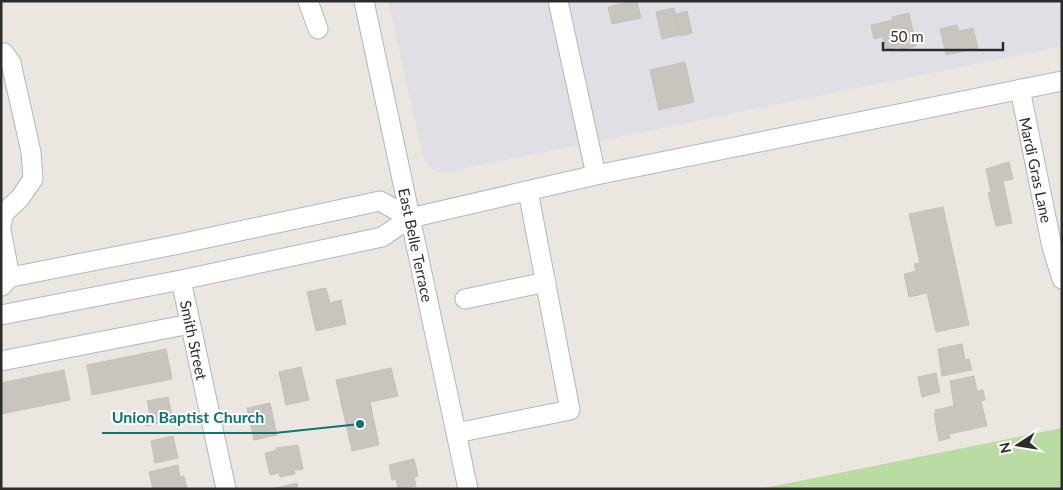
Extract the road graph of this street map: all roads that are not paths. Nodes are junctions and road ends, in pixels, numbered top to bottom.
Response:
1 (308, 1) edge
2 (364, 1) edge
3 (558, 1) edge
4 (318, 29) dead end
5 (1, 53) edge
6 (1062, 81) edge
7 (1020, 90) junction
8 (596, 175) junction
9 (528, 191) junction
10 (410, 218) junction
11 (1, 226) edge
12 (1, 230) edge
13 (1062, 279) edge
14 (181, 280) junction
15 (4, 281) edge
16 (546, 282) junction
17 (465, 299) dead end
18 (1, 316) edge
19 (190, 324) junction
20 (1, 361) edge
21 (456, 433) junction
22 (226, 489) edge
23 (468, 489) edge

1 - 4 street
2 - 10 street, East Belle Terrace
3 - 8 street
5 - 11 street
6 - 7 street
7 - 8 street
7 - 13 street, Mardi Gras Lane
8 - 9 street
9 - 10 street
9 - 16 street
10 - 14 street
10 - 15 street
10 - 21 street, East Belle Terrace
12 - 15 street
14 - 18 street
14 - 19 street, Smith Street
16 - 17 street
16 - 21 street
19 - 20 street
19 - 22 street, Smith Street
21 - 23 street, East Belle Terrace

